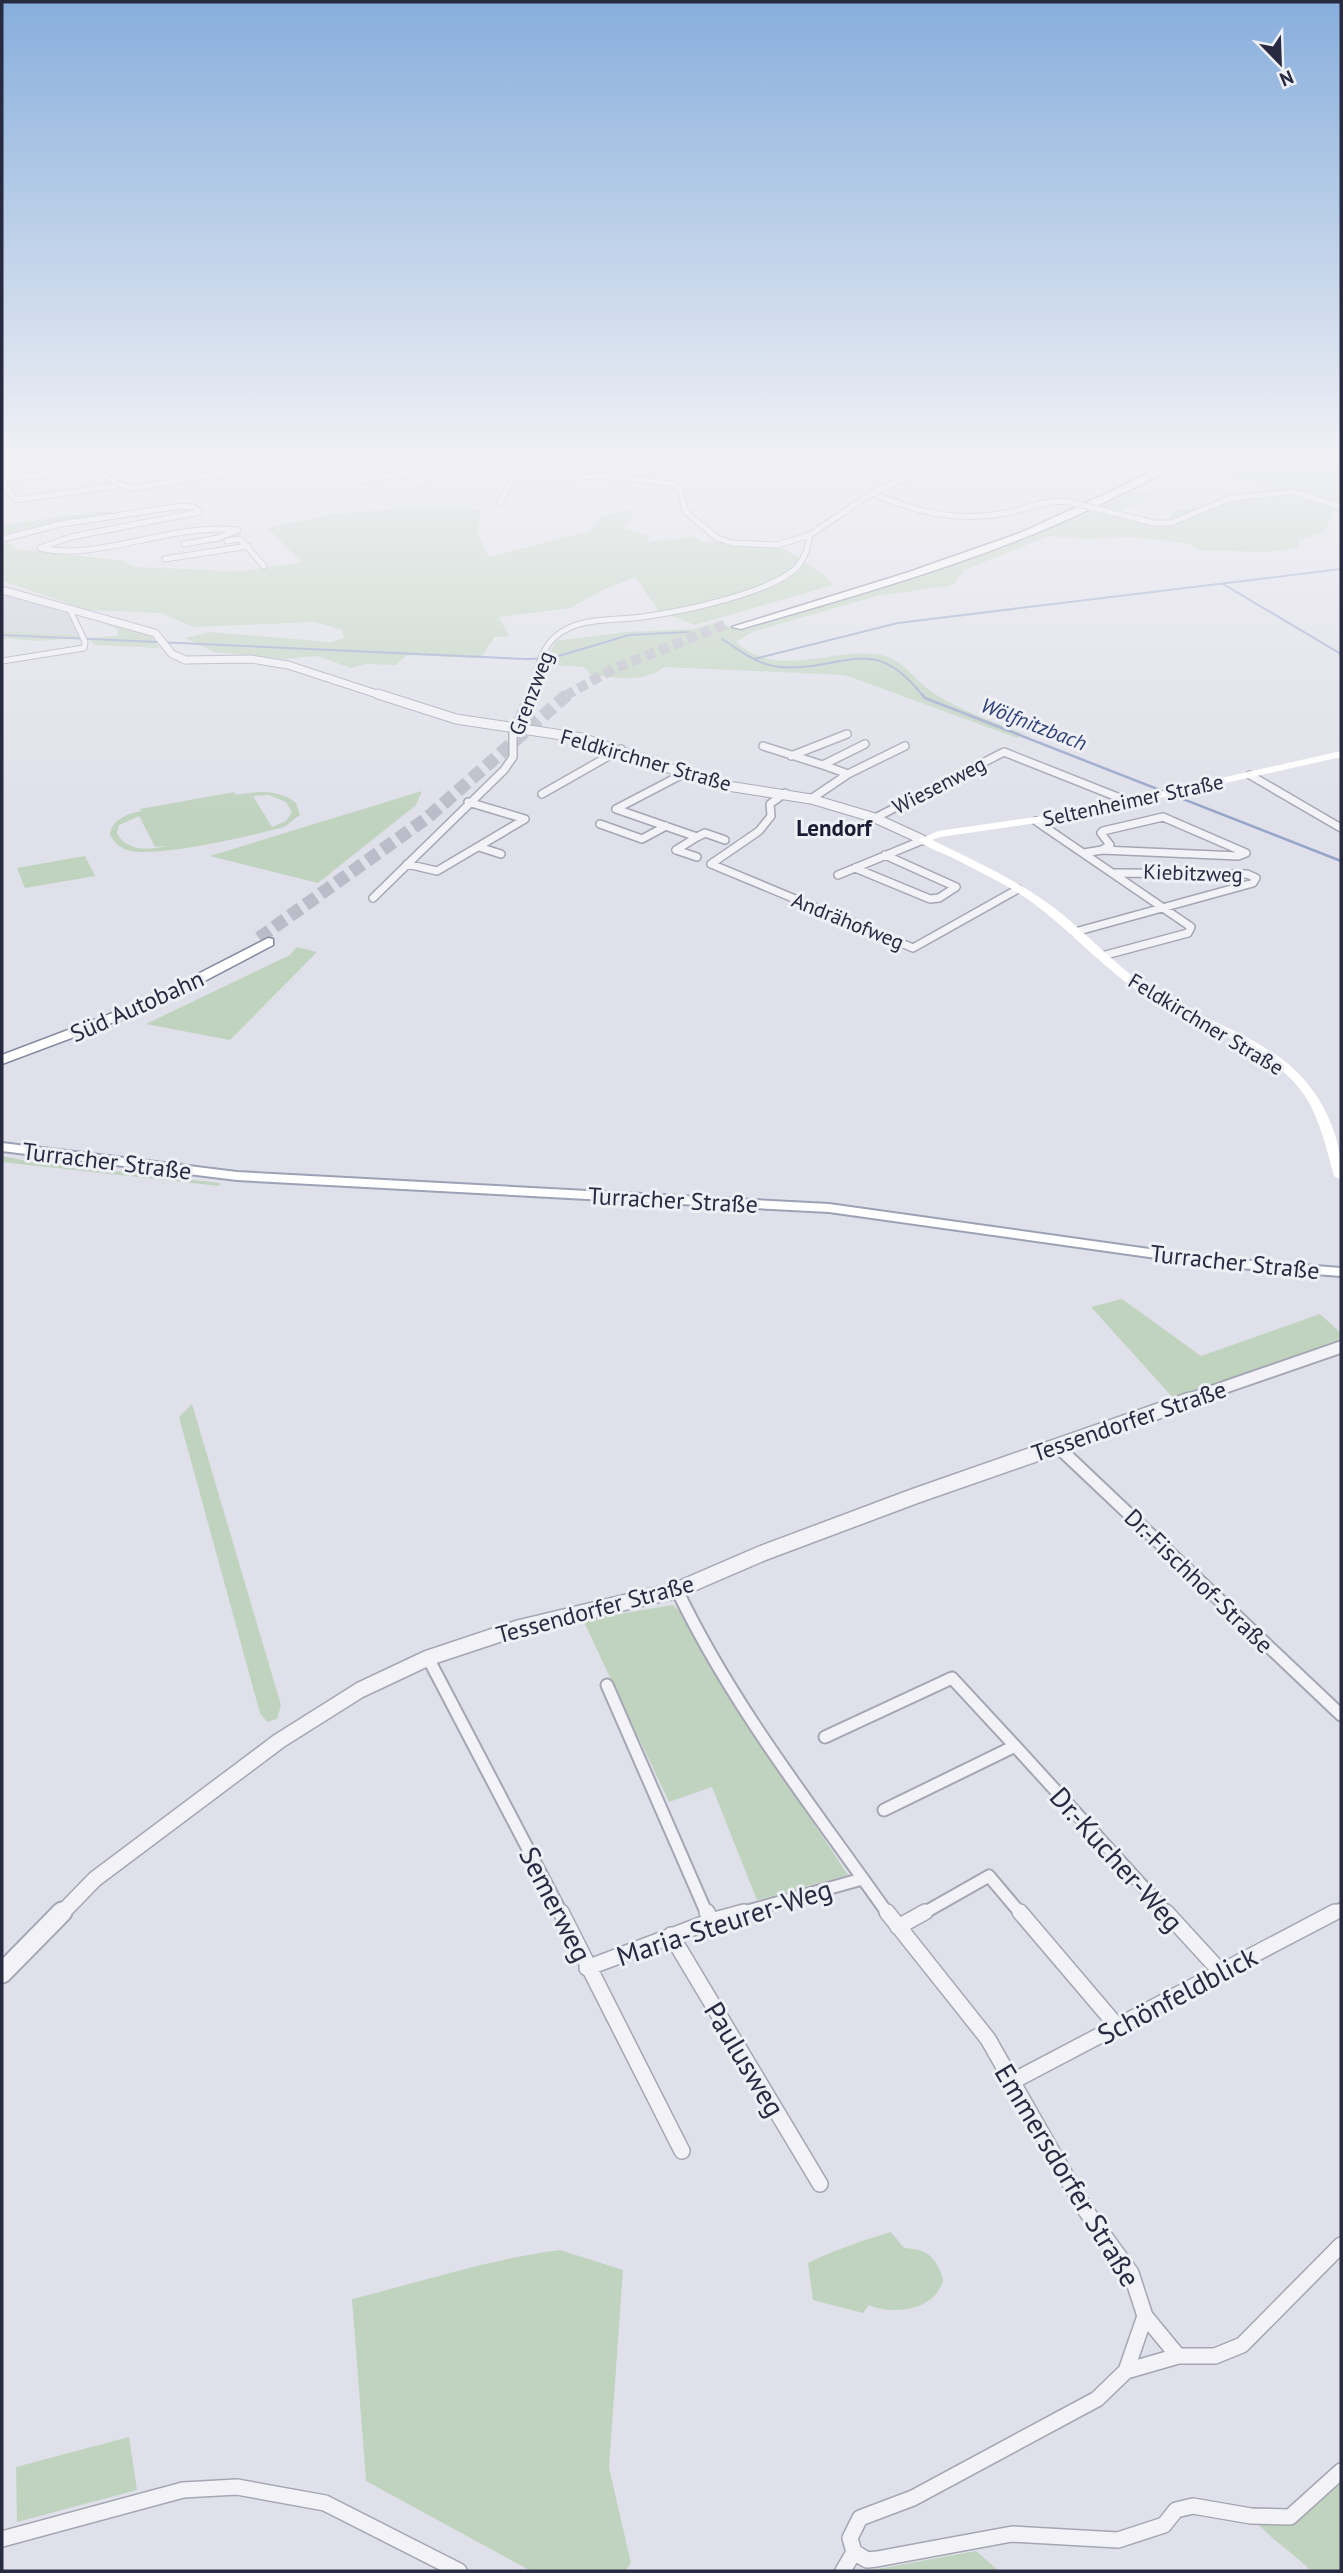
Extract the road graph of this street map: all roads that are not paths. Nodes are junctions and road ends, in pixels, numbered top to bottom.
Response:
1 (783, 575) edge
2 (889, 575) edge
3 (901, 575) edge
4 (2, 590) edge
5 (71, 612) junction
6 (168, 649) joint
7 (2, 661) edge
8 (514, 730) junction
9 (847, 734) dead end
10 (865, 744) dead end
11 (763, 746) dead end
12 (905, 746) dead end
13 (621, 749) junction
14 (1341, 754) edge
15 (791, 756) junction
16 (829, 767) junction
17 (683, 774) junction
18 (848, 774) junction
19 (1250, 775) junction
20 (785, 793) junction
21 (542, 794) dead end
22 (811, 799) junction
23 (468, 802) junction
24 (1130, 802) junction
25 (875, 818) junction
26 (1036, 821) junction
27 (600, 824) dead end
28 (666, 826) junction
29 (1341, 828) edge
30 (697, 837) junction
31 (923, 839) junction
32 (725, 840) dead end
33 (479, 847) junction
34 (1102, 850) junction
35 (1084, 853) junction
36 (501, 854) dead end
37 (885, 855) junction
38 (697, 857) dead end
39 (407, 864) junction
40 (855, 868) junction
41 (1115, 873) junction
42 (838, 875) dead end
43 (1018, 889) junction
44 (373, 898) dead end
45 (1165, 906) junction
46 (1075, 932) junction
47 (1101, 956) junction
48 (2, 1052) edge
49 (2, 1060) edge
50 (2, 1147) edge
51 (1341, 1176) edge
52 (1341, 1272) edge
53 (1341, 1347) edge
54 (1057, 1446) junction
55 (677, 1590) junction
56 (428, 1658) junction
57 (607, 1685) dead end
58 (1341, 1716) edge
59 (825, 1737) dead end
60 (1015, 1746) junction
61 (884, 1810) dead end
62 (862, 1879) junction
63 (1341, 1909) edge
64 (711, 1921) junction
65 (898, 1927) junction
66 (671, 1935) junction
67 (587, 1968) junction
68 (1220, 1972) junction
69 (2, 1973) edge
70 (1117, 2026) junction
71 (1013, 2081) junction
72 (682, 2151) dead end
73 (820, 2183) dead end
74 (1341, 2245) edge
75 (1145, 2316) junction
76 (1178, 2356) junction
77 (1126, 2371) junction
78 (1341, 2471) edge
79 (2, 2539) edge
80 (854, 2552) junction
81 (459, 2571) edge
82 (843, 2571) edge

1 - 8 street, Grenzweg
2 - 3 highway
4 - 5 street, Feldkirchner Straße
5 - 6 street, Feldkirchner Straße
5 - 7 street
6 - 8 street, Feldkirchner Straße
8 - 13 street, Feldkirchner Straße
8 - 23 street, Grenzweg
9 - 15 street
10 - 16 street
11 - 15 street
12 - 18 street
13 - 17 street, Feldkirchner Straße
13 - 21 street
14 - 19 main road, Seltenheimer Straße
15 - 16 street
16 - 18 street
17 - 20 street, Feldkirchner Straße
17 - 28 street
18 - 22 street
19 - 24 main road, Seltenheimer Straße
19 - 29 street
20 - 22 street, Feldkirchner Straße
20 - 43 street, Andrähofweg
22 - 25 street, Feldkirchner Straße
23 - 33 street
23 - 39 street, Grenzweg
24 - 25 street, Wiesenweg
24 - 26 main road, Seltenheimer Straße
25 - 31 street, Feldkirchner Straße
26 - 31 main road, Seltenheimer Straße
26 - 35 street
27 - 28 street
28 - 30 street
30 - 32 street
30 - 38 street
31 - 37 street
31 - 43 main road, Feldkirchner Straße
33 - 36 street
33 - 39 street
34 - 34 street
34 - 35 street
35 - 41 street
37 - 40 street
37 - 40 street
39 - 44 street, Grenzweg
40 - 42 street
41 - 45 street
41 - 45 street, Kiebitzweg
43 - 46 main road, Feldkirchner Straße
45 - 46 street
45 - 47 street
46 - 47 main road, Feldkirchner Straße
47 - 51 main road, Feldkirchner Straße
48 - 49 highway, Süd Autobahn
50 - 52 main road, Turracher Straße
53 - 54 street, Tessendorfer Straße
54 - 55 street, Tessendorfer Straße
54 - 58 street, Dr.-Fischhof-Straße
55 - 56 street, Tessendorfer Straße
55 - 62 street, Emmersdorfer Straße
56 - 67 street, Semerweg
56 - 69 street, Tessendorfer Straße
57 - 64 street
59 - 60 street, Dr.-Kucher-Weg
60 - 61 street
60 - 68 street, Dr.-Kucher-Weg
62 - 64 street, Maria-Steurer-Weg
62 - 65 street, Emmersdorfer Straße
63 - 68 street, Schönfeldblick
64 - 66 street, Maria-Steurer-Weg
65 - 70 street
65 - 71 street, Emmersdorfer Straße
66 - 67 street, Maria-Steurer-Weg
66 - 73 street, Paulusweg
67 - 72 street, Semerweg
68 - 70 street, Schönfeldblick
70 - 71 street, Schönfeldblick
71 - 75 street, Emmersdorfer Straße
74 - 76 street
75 - 76 street
75 - 77 street, Emmersdorfer Straße
76 - 77 street
77 - 80 street, Emmersdorfer Straße
78 - 80 street
79 - 81 street
80 - 82 street

